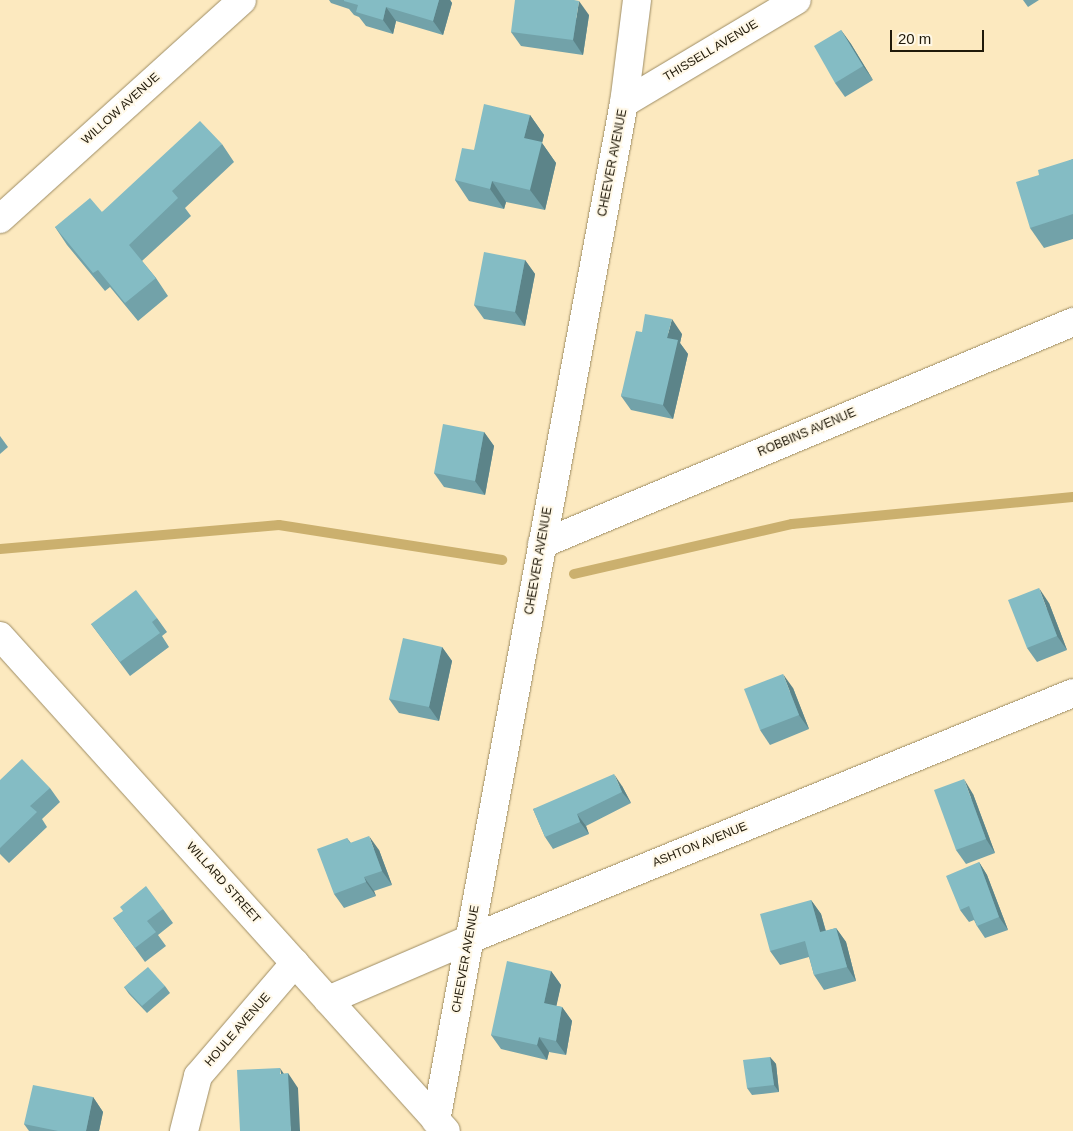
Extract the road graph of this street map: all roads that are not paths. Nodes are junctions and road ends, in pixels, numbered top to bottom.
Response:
1 (242, 0) edge
2 (638, 0) edge
3 (797, 0) edge
4 (624, 103) junction
5 (0, 219) edge
6 (1073, 322) edge
7 (542, 544) junction
8 (0, 636) edge
9 (1073, 693) edge
10 (470, 939) junction
11 (295, 964) junction
12 (328, 1000) junction
13 (441, 1126) edge
14 (184, 1131) edge

1 - 5 street, WILLOW AVENUE
2 - 4 street, CHEEVER AVENUE
3 - 4 street, THISSELL AVENUE
4 - 7 street, CHEEVER AVENUE
6 - 7 street, ROBBINS AVENUE
7 - 10 street, CHEEVER AVENUE
8 - 11 street, WILLARD STREET
9 - 10 street, ASHTON AVENUE
10 - 12 street, ASHTON AVENUE
10 - 13 street, CHEEVER AVENUE
11 - 12 street, WILLARD STREET
11 - 14 street, HOULE AVENUE
12 - 13 street, WILLARD STREET

